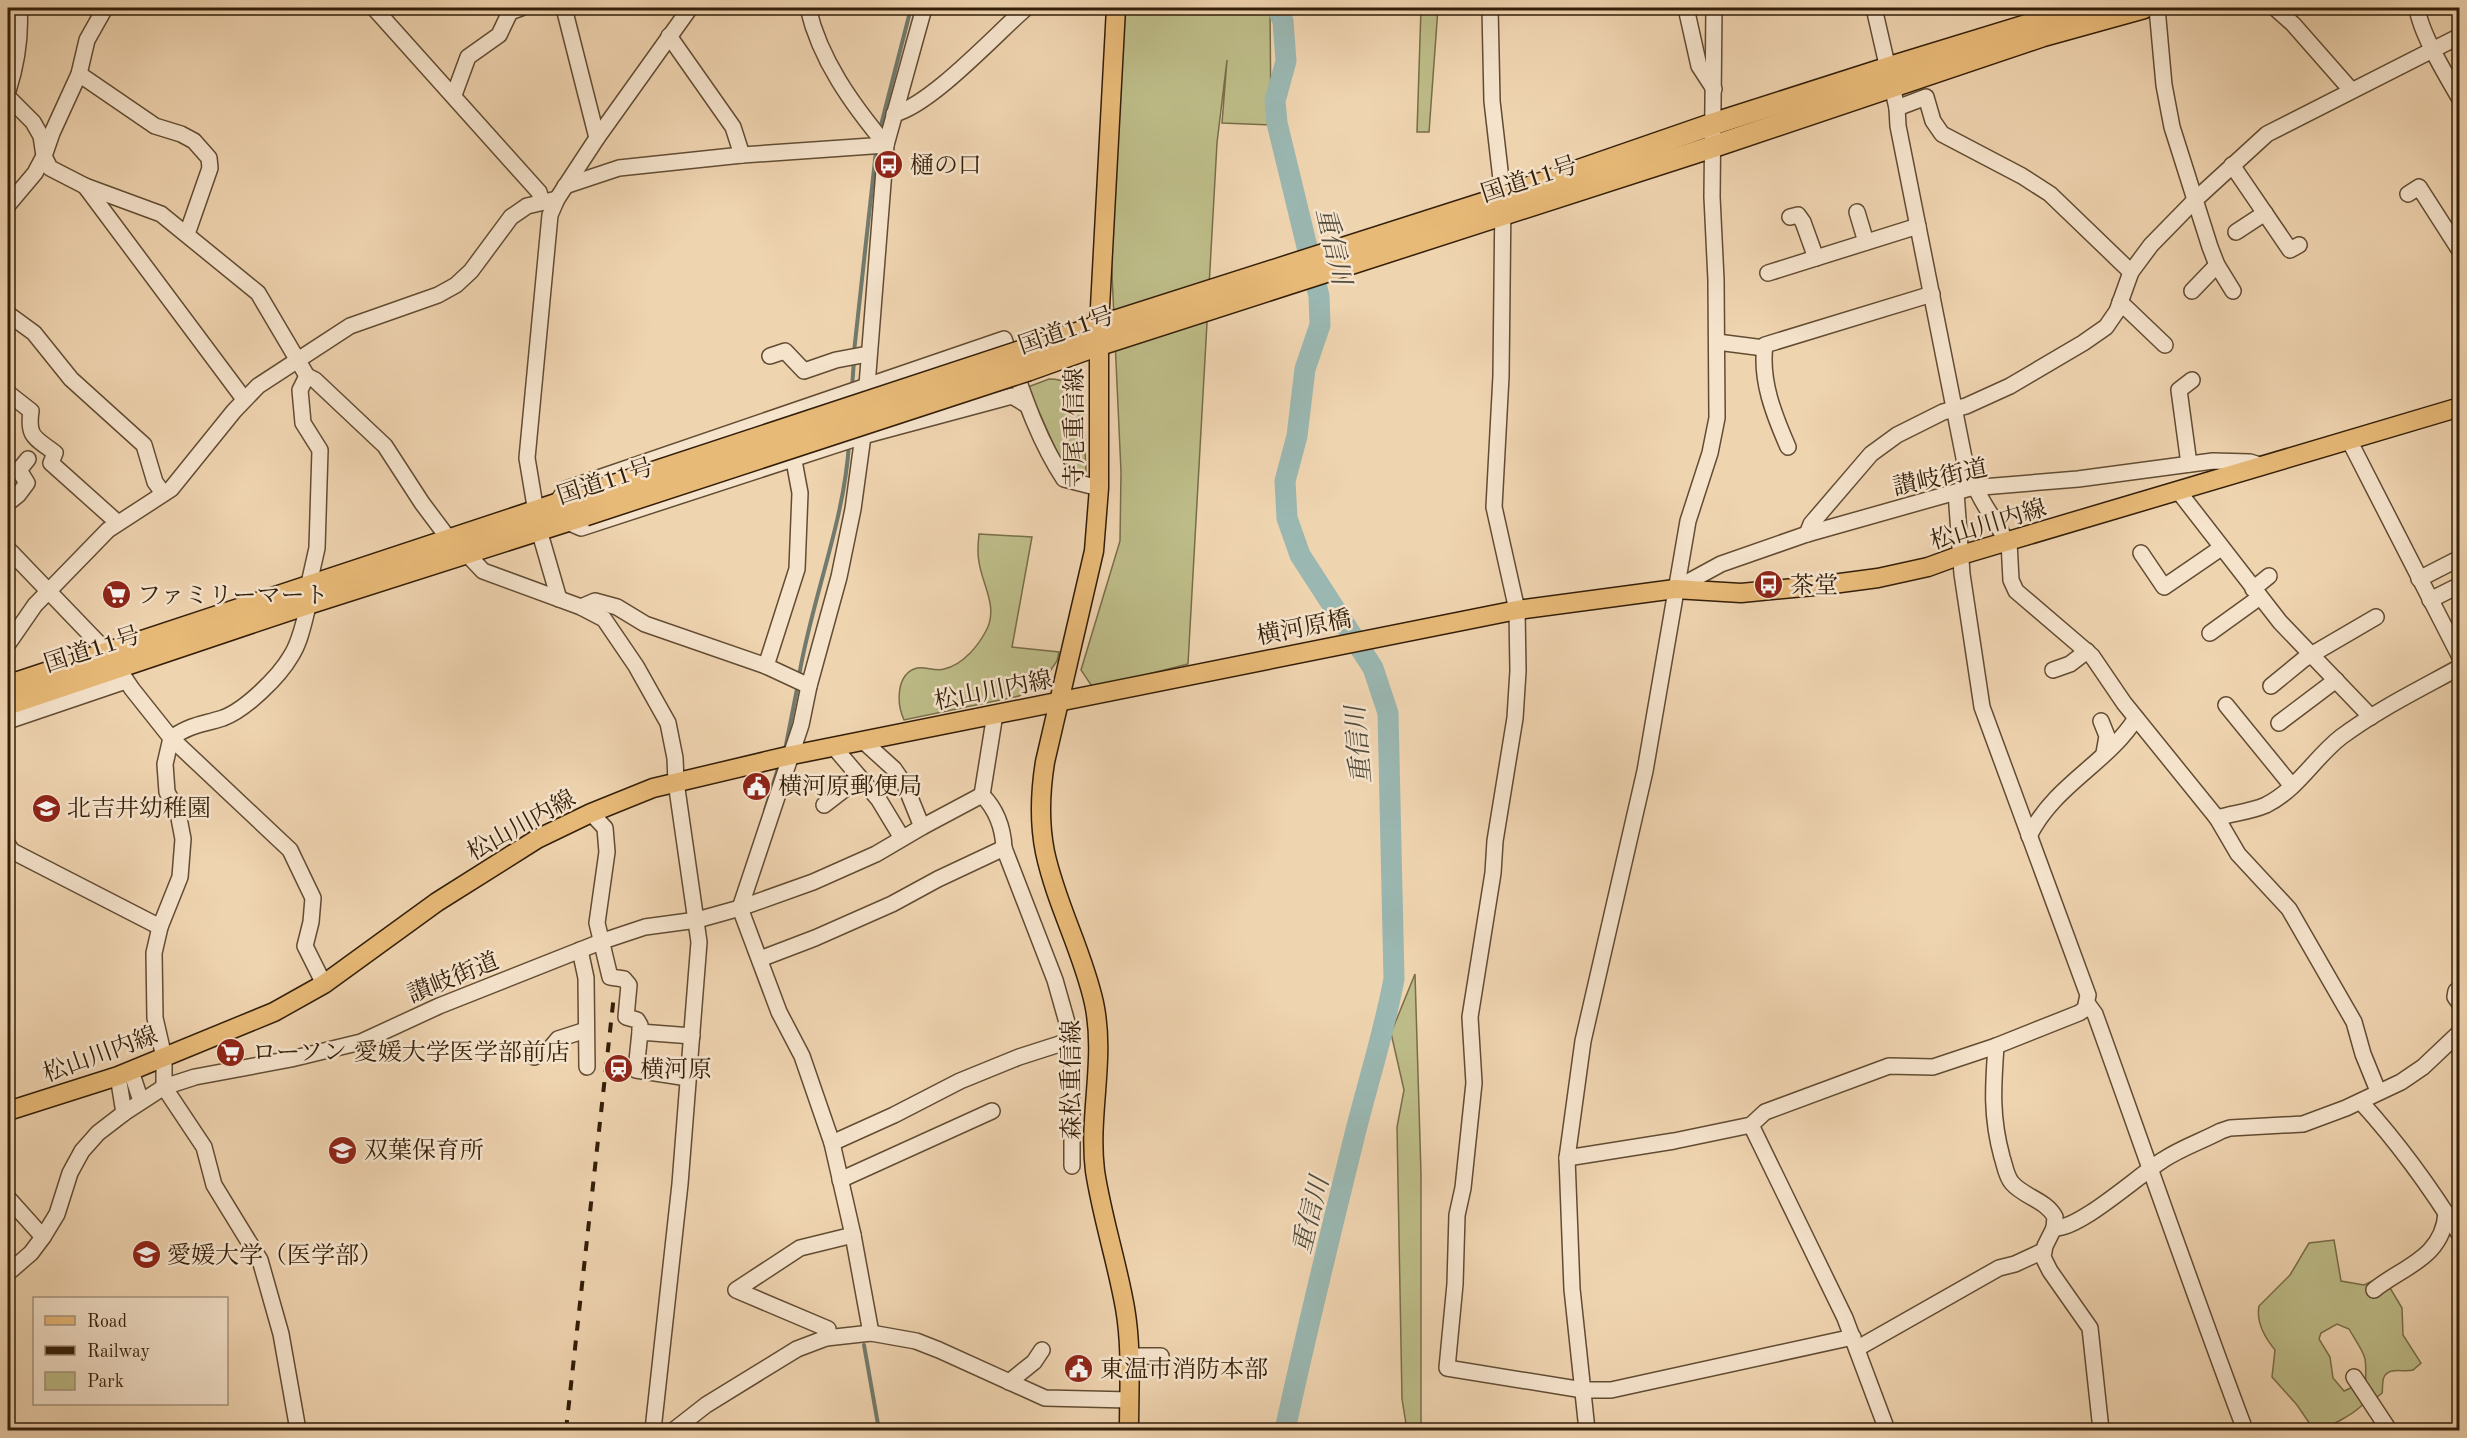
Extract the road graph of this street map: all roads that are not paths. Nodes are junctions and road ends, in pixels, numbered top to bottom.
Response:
1 (19, 8) edge
2 (105, 8) edge
3 (374, 8) edge
4 (521, 8) edge
5 (564, 8) edge
6 (690, 8) edge
7 (808, 8) edge
8 (924, 8) edge
9 (1026, 8) edge
10 (1116, 8) edge
11 (1490, 8) edge
12 (1686, 8) edge
13 (1714, 8) edge
14 (1874, 8) edge
15 (2084, 8) edge
16 (2143, 8) edge
17 (2157, 8) edge
18 (2275, 8) edge
19 (2417, 8) edge
20 (669, 36) junction
21 (2460, 36) edge
22 (2433, 48) junction
23 (78, 74) junction
24 (1890, 77) junction
25 (1714, 89) junction
26 (2351, 90) junction
27 (8, 91) edge
28 (454, 95) junction
29 (8, 97) edge
30 (2460, 99) edge
31 (1897, 108) junction
32 (894, 114) junction
33 (1713, 124) junction
34 (597, 138) junction
35 (886, 145) junction
36 (1712, 147) junction
37 (742, 155) junction
38 (44, 156) junction
39 (2232, 165) junction
40 (85, 186) junction
41 (2408, 194) dead end
42 (554, 196) junction
43 (2196, 199) junction
44 (8, 205) edge
45 (1493, 209) junction
46 (1857, 212) dead end
47 (2265, 213) junction
48 (1790, 217) dead end
49 (1918, 226) junction
50 (2237, 233) dead end
51 (2455, 233) edge
52 (187, 234) junction
53 (1866, 242) junction
54 (2299, 245) dead end
55 (2460, 251) edge
56 (1815, 258) junction
57 (2217, 265) junction
58 (1768, 271) dead end
59 (2131, 272) junction
60 (2192, 291) dead end
61 (2233, 291) dead end
62 (1932, 294) junction
63 (2120, 302) junction
64 (8, 314) edge
65 (1098, 335) junction
66 (1717, 342) junction
67 (2165, 345) dead end
68 (1764, 348) junction
69 (868, 354) junction
70 (770, 356) dead end
71 (298, 359) junction
72 (307, 376) junction
73 (2192, 380) dead end
74 (865, 386) junction
75 (8, 393) edge
76 (244, 399) junction
77 (1027, 405) junction
78 (2460, 407) edge
79 (1955, 410) junction
80 (785, 415) junction
81 (863, 436) junction
82 (2349, 440) junction
83 (1788, 447) dead end
84 (28, 459) dead end
85 (794, 460) junction
86 (2189, 464) junction
87 (2263, 466) junction
88 (1099, 488) junction
89 (1967, 490) junction
90 (2179, 492) junction
91 (163, 494) junction
92 (8, 503) edge
93 (560, 513) junction
94 (118, 523) junction
95 (1807, 534) junction
96 (449, 539) junction
97 (2007, 542) junction
98 (2221, 548) junction
99 (8, 549) edge
100 (466, 553) junction
101 (2141, 553) dead end
102 (1960, 555) junction
103 (2460, 558) edge
104 (2269, 576) dead end
105 (2419, 579) junction
106 (2460, 585) edge
107 (1675, 590) junction
108 (50, 591) junction
109 (2257, 593) junction
110 (308, 596) junction
111 (559, 599) junction
112 (2430, 600) junction
113 (581, 607) junction
114 (1517, 610) junction
115 (2376, 617) dead end
116 (2210, 633) dead end
117 (8, 644) edge
118 (2087, 651) junction
119 (2312, 655) junction
120 (2460, 657) edge
121 (765, 666) junction
122 (117, 667) junction
123 (2460, 667) edge
124 (2053, 670) dead end
125 (2336, 680) junction
126 (8, 686) edge
127 (808, 686) junction
128 (2271, 686) dead end
129 (1102, 692) joint
130 (1060, 702) junction
131 (8, 704) edge
132 (2226, 705) dead end
133 (995, 714) junction
134 (2371, 717) junction
135 (2134, 718) junction
136 (8, 721) edge
137 (2101, 721) dead end
138 (2279, 723) dead end
139 (171, 738) junction
140 (862, 740) junction
141 (833, 746) junction
142 (2104, 753) junction
143 (792, 755) junction
144 (859, 778) junction
145 (676, 782) junction
146 (2292, 786) junction
147 (982, 795) junction
148 (824, 805) dead end
149 (591, 813) junction
150 (2217, 818) junction
151 (922, 826) junction
152 (2029, 836) junction
153 (902, 838) junction
154 (8, 845) edge
155 (1004, 848) junction
156 (737, 909) junction
157 (697, 920) junction
158 (160, 927) junction
159 (603, 941) junction
160 (580, 950) junction
161 (760, 959) junction
162 (610, 977) junction
163 (586, 978) junction
164 (324, 984) junction
165 (2087, 1003) junction
166 (586, 1030) junction
167 (640, 1032) junction
168 (2460, 1032) edge
169 (692, 1036) junction
170 (1072, 1040) junction
171 (1996, 1046) junction
172 (165, 1057) junction
173 (534, 1057) dead end
174 (587, 1067) dead end
175 (124, 1073) junction
176 (688, 1078) junction
177 (164, 1087) junction
178 (2378, 1091) junction
179 (141, 1101) junction
180 (2361, 1102) junction
181 (8, 1111) edge
182 (992, 1111) dead end
183 (124, 1113) junction
184 (1751, 1125) junction
185 (832, 1143) junction
186 (1567, 1158) junction
187 (1072, 1167) dead end
188 (2151, 1169) junction
189 (840, 1180) junction
190 (8, 1198) edge
191 (2446, 1213) junction
192 (2054, 1228) junction
193 (2460, 1235) edge
194 (849, 1236) junction
195 (43, 1237) junction
196 (2043, 1251) junction
197 (8, 1273) edge
198 (2374, 1290) dead end
199 (871, 1333) junction
200 (826, 1338) junction
201 (1855, 1342) junction
202 (1042, 1350) dead end
203 (1129, 1356) junction
204 (1161, 1356) dead end
205 (2354, 1377) dead end
206 (1009, 1382) junction
207 (1583, 1390) junction
208 (1129, 1400) junction
209 (298, 1431) edge
210 (653, 1431) edge
211 (674, 1431) edge
212 (1129, 1431) edge
213 (1587, 1431) edge
214 (1887, 1431) edge
215 (2101, 1431) edge
216 (2245, 1431) edge
217 (2389, 1431) edge

1 - 27 street
2 - 23 street
3 - 28 street
4 - 28 street
5 - 34 street
6 - 20 street
7 - 35 street
8 - 32 street
9 - 32 street
10 - 65 main road, 寺尾重信線
11 - 45 street
12 - 25 street
13 - 25 street
14 - 24 street
15 - 24 highway, 国道11号
16 - 24 highway, 国道11号
17 - 43 street
18 - 26 street
19 - 22 street
20 - 34 street
20 - 37 street
21 - 22 street
22 - 26 street
22 - 30 street
23 - 38 street
23 - 52 street
24 - 31 street
24 - 33 highway, 国道11号
24 - 36 highway, 国道11号
25 - 33 street
26 - 39 street
28 - 42 street
29 - 38 street
31 - 49 street
31 - 59 street
32 - 35 street
33 - 36 street
33 - 45 highway, 国道11号
34 - 42 street
35 - 37 street
35 - 69 street
36 - 45 highway, 国道11号
36 - 66 street
37 - 42 street
38 - 40 street
38 - 44 street
39 - 43 street
39 - 47 street
40 - 52 street
40 - 76 street
41 - 51 street
42 - 71 street
42 - 93 street
43 - 57 street
43 - 59 street
45 - 65 highway, 国道11号
45 - 114 street
46 - 53 street
47 - 50 street
47 - 54 street
48 - 56 street
49 - 53 street
49 - 62 street
51 - 55 street
52 - 71 street
53 - 56 street
56 - 58 street
57 - 60 street
57 - 61 street
59 - 63 street
62 - 68 street
62 - 79 street
63 - 67 street
63 - 79 street
64 - 91 street
65 - 88 main road, 寺尾重信線
65 - 93 highway, 国道11号, bridge
66 - 68 street
66 - 107 street
68 - 83 street
69 - 70 street
69 - 74 street
71 - 72 street
71 - 76 street
72 - 96 street
72 - 110 street
73 - 86 street
74 - 77 street
74 - 80 street
74 - 81 street
75 - 94 street
76 - 91 street
77 - 81 street
77 - 88 street
78 - 82 main road, 松山川内線
79 - 89 street
79 - 95 street
80 - 85 street
80 - 93 street
81 - 85 street
81 - 127 street
82 - 87 main road, 松山川内線
82 - 105 street
84 - 92 street
85 - 93 street
85 - 121 street
86 - 87 street, 讃岐街道
86 - 89 street, 讃岐街道
87 - 90 main road, 松山川内線
88 - 130 main road, 寺尾重信線
89 - 95 street, 讃岐街道
89 - 97 street
89 - 102 street
90 - 97 main road, 松山川内線
90 - 98 street
91 - 94 street
93 - 96 highway, 国道11号
93 - 100 highway, 国道11号
93 - 111 street
94 - 108 street
95 - 107 street, 讃岐街道
96 - 110 highway, 国道11号
97 - 102 main road, 松山川内線
97 - 118 street
98 - 101 street
98 - 109 street
99 - 108 street
100 - 110 highway, 国道11号
100 - 111 street
102 - 107 main road, 松山川内線
102 - 152 street
103 - 105 street
104 - 109 street
105 - 112 street
106 - 112 street
107 - 114 main road, 松山川内線
107 - 186 street
108 - 117 street
108 - 122 street
109 - 116 street
109 - 119 street
110 - 122 highway, 国道11号
110 - 139 street
111 - 113 street
112 - 120 street
113 - 121 street
113 - 145 street
114 - 129 main road, 横河原橋
114 - 207 street
115 - 119 street
118 - 124 street
118 - 135 street
119 - 125 street
119 - 128 street
121 - 127 street
122 - 126 highway, 国道11号
122 - 131 highway, 国道11号
122 - 136 street
122 - 139 street
123 - 134 street
125 - 134 street
125 - 138 street
127 - 143 street
129 - 130 main road, 松山川内線
130 - 133 main road, 松山川内線
130 - 203 main road, 森松重信線
132 - 146 street
133 - 140 main road, 松山川内線
133 - 147 street
134 - 146 street
135 - 142 street
135 - 150 street
137 - 142 street
139 - 158 street
139 - 164 street
140 - 141 main road, 松山川内線
140 - 151 street
141 - 143 main road, 松山川内線
141 - 144 street
142 - 152 street
143 - 145 main road, 松山川内線
143 - 156 street
144 - 148 street
144 - 153 street
145 - 149 main road, 松山川内線
145 - 157 street
146 - 150 street
147 - 151 street, 讃岐街道
147 - 155 street
149 - 159 street
149 - 164 main road, 松山川内線
150 - 178 street
151 - 153 street, 讃岐街道
152 - 165 street
153 - 156 street, 讃岐街道
154 - 158 street
155 - 161 street
155 - 170 street
156 - 157 street, 讃岐街道
156 - 161 street
157 - 159 street, 讃岐街道
157 - 169 street
158 - 172 street
159 - 160 street, 讃岐街道
159 - 162 street
160 - 163 street
160 - 177 street, 讃岐街道
161 - 185 street
162 - 163 street
162 - 167 street
163 - 166 street
164 - 172 main road, 松山川内線
165 - 171 street
165 - 188 street
166 - 173 street
166 - 174 street
167 - 169 street
167 - 176 street
168 - 178 street
169 - 176 street
170 - 185 street
170 - 187 street
171 - 184 street
171 - 192 street
172 - 175 main road, 松山川内線
172 - 177 street
175 - 179 street
175 - 181 main road, 松山川内線
175 - 183 street
176 - 210 street
177 - 179 street, 讃岐街道
177 - 209 street
178 - 180 street
179 - 183 street, 讃岐街道
180 - 188 street
180 - 191 street
182 - 189 street
183 - 195 street, 讃岐街道
184 - 186 street
184 - 201 street
185 - 189 street
186 - 207 street
188 - 192 street
188 - 216 street
189 - 194 street
190 - 195 street
191 - 193 street
191 - 198 street
192 - 196 street
194 - 199 street
194 - 200 street
195 - 197 street, 讃岐街道
196 - 201 street
196 - 215 street
199 - 200 street
199 - 206 street
200 - 211 street
201 - 207 street
201 - 214 street
202 - 206 street
203 - 204 street
203 - 208 main road, 森松重信線
205 - 217 street
206 - 208 street
207 - 213 street
208 - 212 main road, 森松重信線

